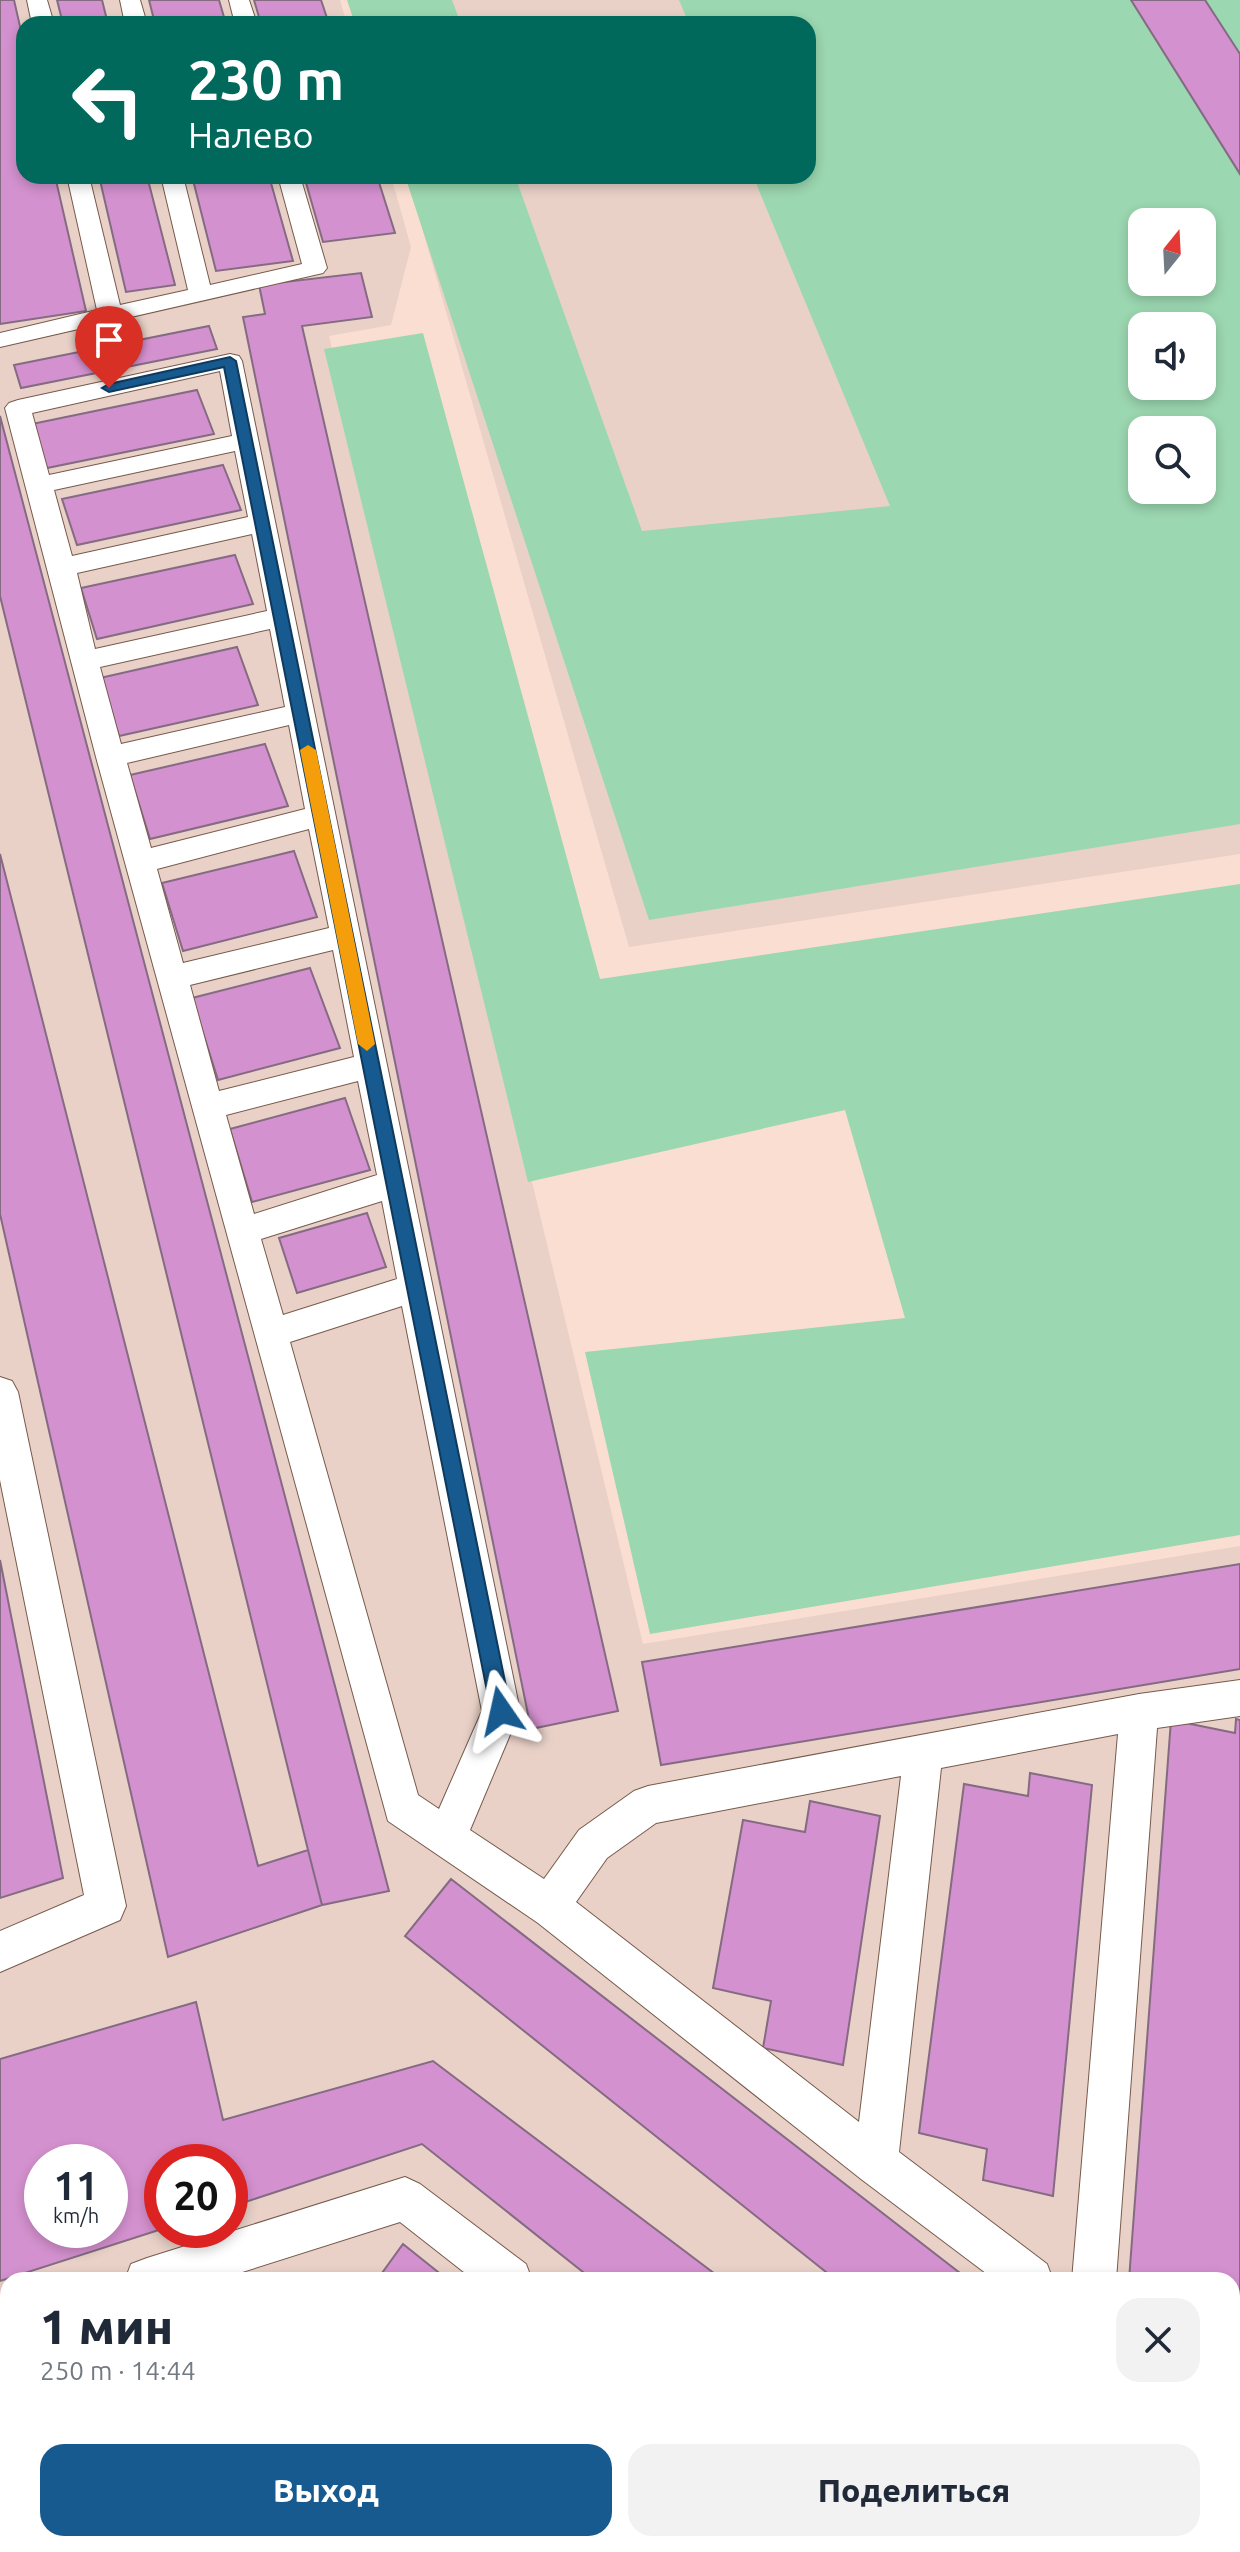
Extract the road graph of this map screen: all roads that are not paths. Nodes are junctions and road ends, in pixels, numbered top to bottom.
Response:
1 (80, 184) edge
2 (174, 184) edge
3 (291, 184) edge
4 (201, 296) junction
5 (111, 317) junction
6 (0, 340) edge
7 (246, 441) junction
8 (40, 485) junction
9 (262, 523) junction
10 (62, 567) junction
11 (281, 617) junction
12 (84, 661) junction
13 (300, 713) junction
14 (110, 757) junction
15 (321, 815) junction
16 (140, 862) junction
17 (345, 935) junction
18 (172, 978) junction
19 (371, 1065) junction
20 (208, 1107) junction
21 (395, 1183) junction
22 (243, 1231) junction
23 (416, 1287) junction
24 (271, 1333) junction
25 (0, 1392) edge
26 (1240, 1698) edge
27 (1139, 1712) junction
28 (923, 1752) junction
29 (446, 1839) junction
30 (549, 1907) junction
31 (0, 1952) edge
32 (876, 2164) junction
33 (217, 2270) edge
34 (500, 2272) edge
35 (1020, 2272) edge
36 (1095, 2272) edge

1 - 5 lane
2 - 4 lane
3 - 4 lane
4 - 5 lane
5 - 6 lane
7 - 8 lane
7 - 8 lane
7 - 9 lane
8 - 10 lane
9 - 10 lane
9 - 11 lane
10 - 12 lane
11 - 12 lane
11 - 13 lane
12 - 14 lane
13 - 14 lane
13 - 15 lane
14 - 16 lane
15 - 16 lane
15 - 17 lane
16 - 18 lane
17 - 18 lane
17 - 19 lane
18 - 20 lane
19 - 20 lane
19 - 21 lane
20 - 22 lane
21 - 22 lane
21 - 23 lane
22 - 24 lane
23 - 24 lane
23 - 29 lane
24 - 29 lane
25 - 31 lane
26 - 27 lane
27 - 28 lane
27 - 36 lane
28 - 30 lane
28 - 32 lane
29 - 30 lane
30 - 32 lane
32 - 35 lane
33 - 34 lane

